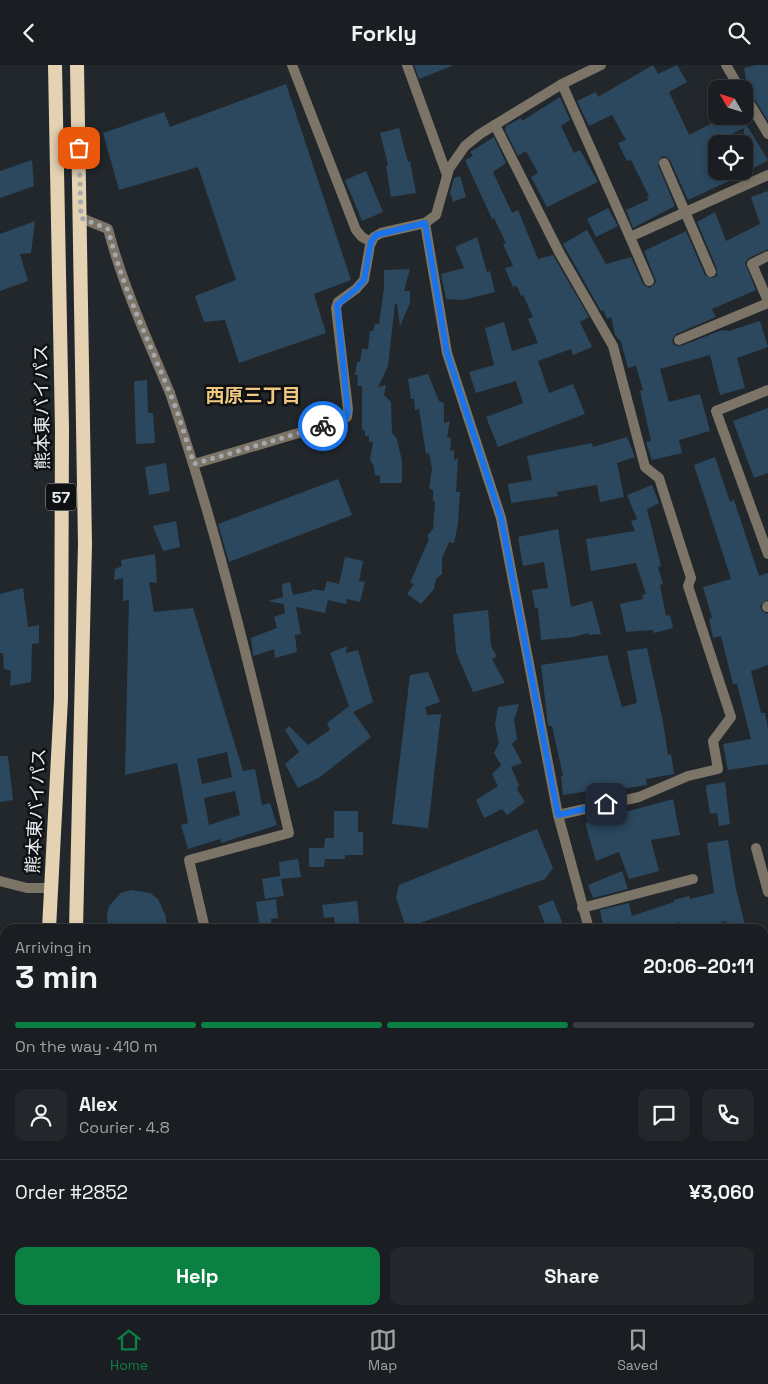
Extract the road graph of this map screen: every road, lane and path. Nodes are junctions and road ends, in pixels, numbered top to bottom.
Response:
1 (55, 65) edge
2 (77, 65) edge
3 (292, 65) edge
4 (407, 65) edge
5 (601, 65) edge
6 (726, 65) edge
7 (735, 80) edge
8 (562, 84) junction
9 (753, 110) edge
10 (495, 125) junction
11 (768, 134) edge
12 (664, 163) dead end
13 (447, 175) junction
14 (768, 175) edge
15 (685, 212) junction
16 (81, 218) junction
17 (425, 223) junction
18 (630, 237) junction
19 (371, 242) junction
20 (768, 256) edge
21 (711, 272) dead end
22 (649, 281) dead end
23 (768, 302) edge
24 (680, 340) dead end
25 (768, 390) edge
26 (194, 464) junction
27 (768, 554) edge
28 (558, 815) junction
29 (756, 848) dead end
30 (693, 879) dead end
31 (0, 881) edge
32 (51, 888) junction
33 (768, 891) edge
34 (582, 908) junction
35 (49, 924) edge
36 (76, 924) edge
37 (203, 924) edge
38 (586, 924) edge

1 - 32 highway, 熊本東バイパス / 57
2 - 16 highway, 57
3 - 19 street
4 - 13 street
5 - 8 street
6 - 7 street
8 - 10 street
8 - 18 street
9 - 11 street
10 - 13 street
10 - 28 street
12 - 15 street
13 - 17 street
14 - 15 street
15 - 18 street
15 - 21 street
16 - 26 street
16 - 36 highway, 57
17 - 19 street
17 - 28 street
18 - 22 street
19 - 26 street
20 - 23 street
23 - 24 street
25 - 27 street
26 - 37 street
28 - 34 street
29 - 33 street
30 - 34 street
31 - 32 street
32 - 35 highway, 熊本東バイパス / 57
34 - 38 street

